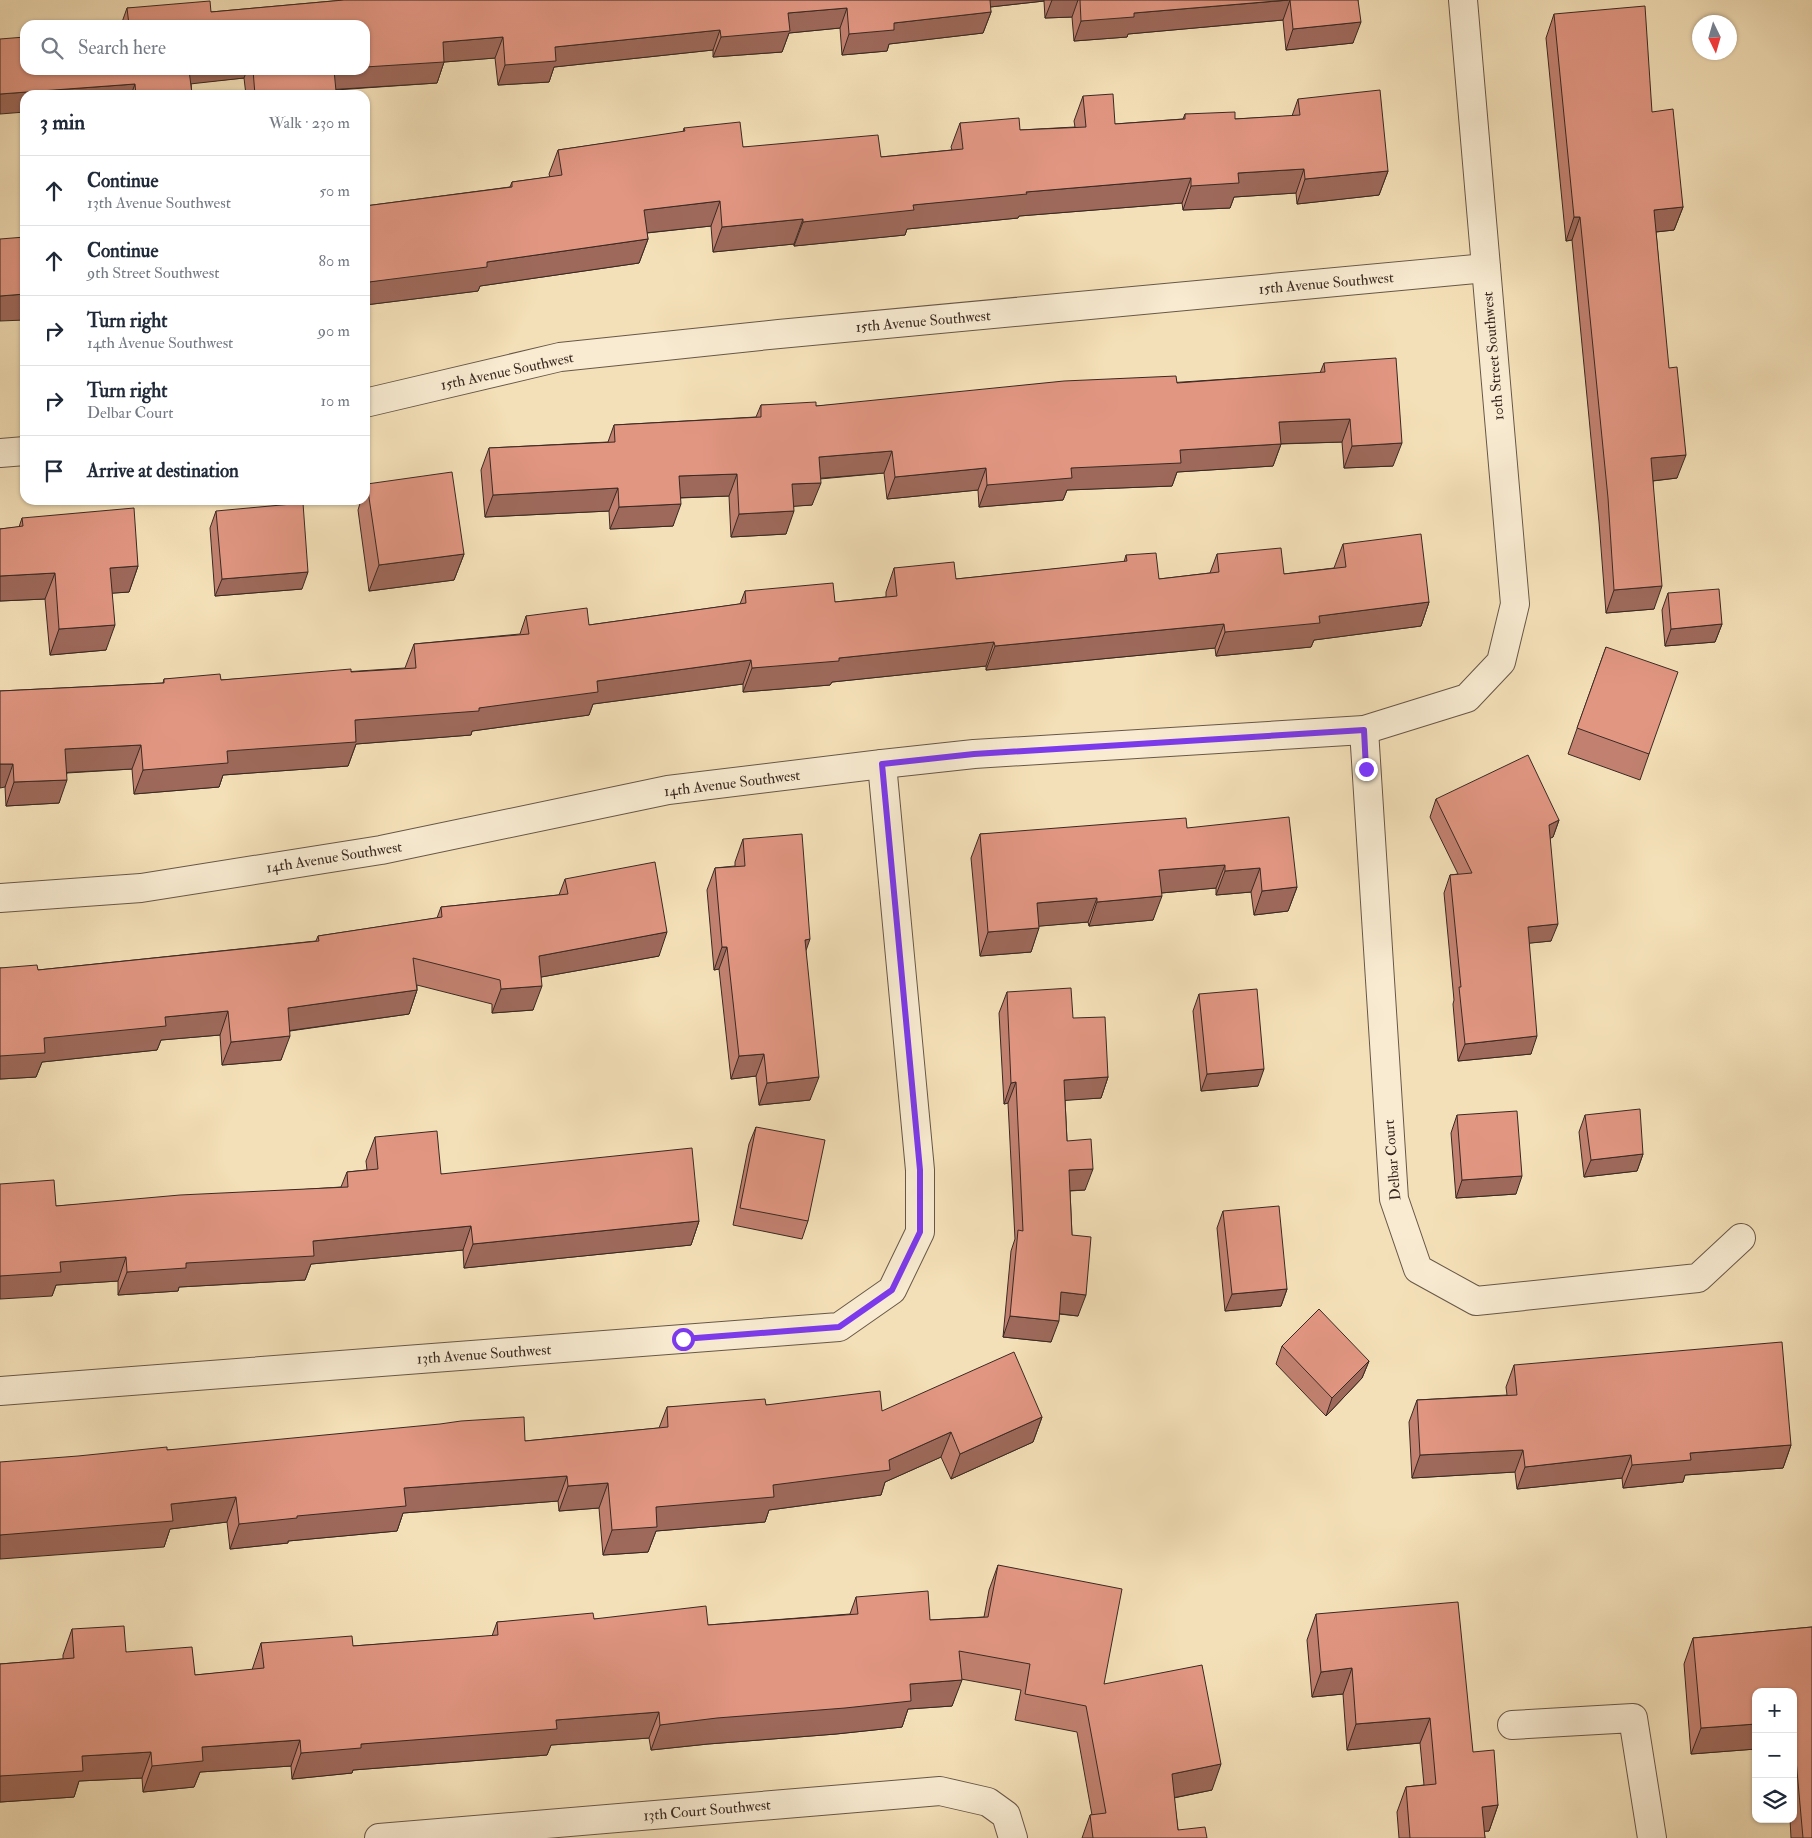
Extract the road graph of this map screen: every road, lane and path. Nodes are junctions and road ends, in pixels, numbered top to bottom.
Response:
1 (1463, 0) edge
2 (1486, 268) junction
3 (370, 402) edge
4 (20, 451) edge
5 (0, 453) edge
6 (1467, 698) joint
7 (1364, 730) junction
8 (882, 764) junction
9 (0, 898) edge
10 (1740, 1238) dead end
11 (0, 1392) edge
12 (1512, 1725) dead end
13 (379, 1838) edge
14 (1013, 1838) edge
15 (1652, 1838) edge

1 - 2 street, 10th Street Southwest
2 - 3 street, 15th Avenue Southwest
2 - 6 street, 10th Street Southwest
4 - 5 street
6 - 7 street, 14th Avenue Southwest
7 - 8 street, 14th Avenue Southwest
7 - 10 street, Delbar Court
8 - 9 street, 14th Avenue Southwest
8 - 11 street, 13th Avenue Southwest
12 - 15 street
13 - 14 street, 13th Court Southwest

